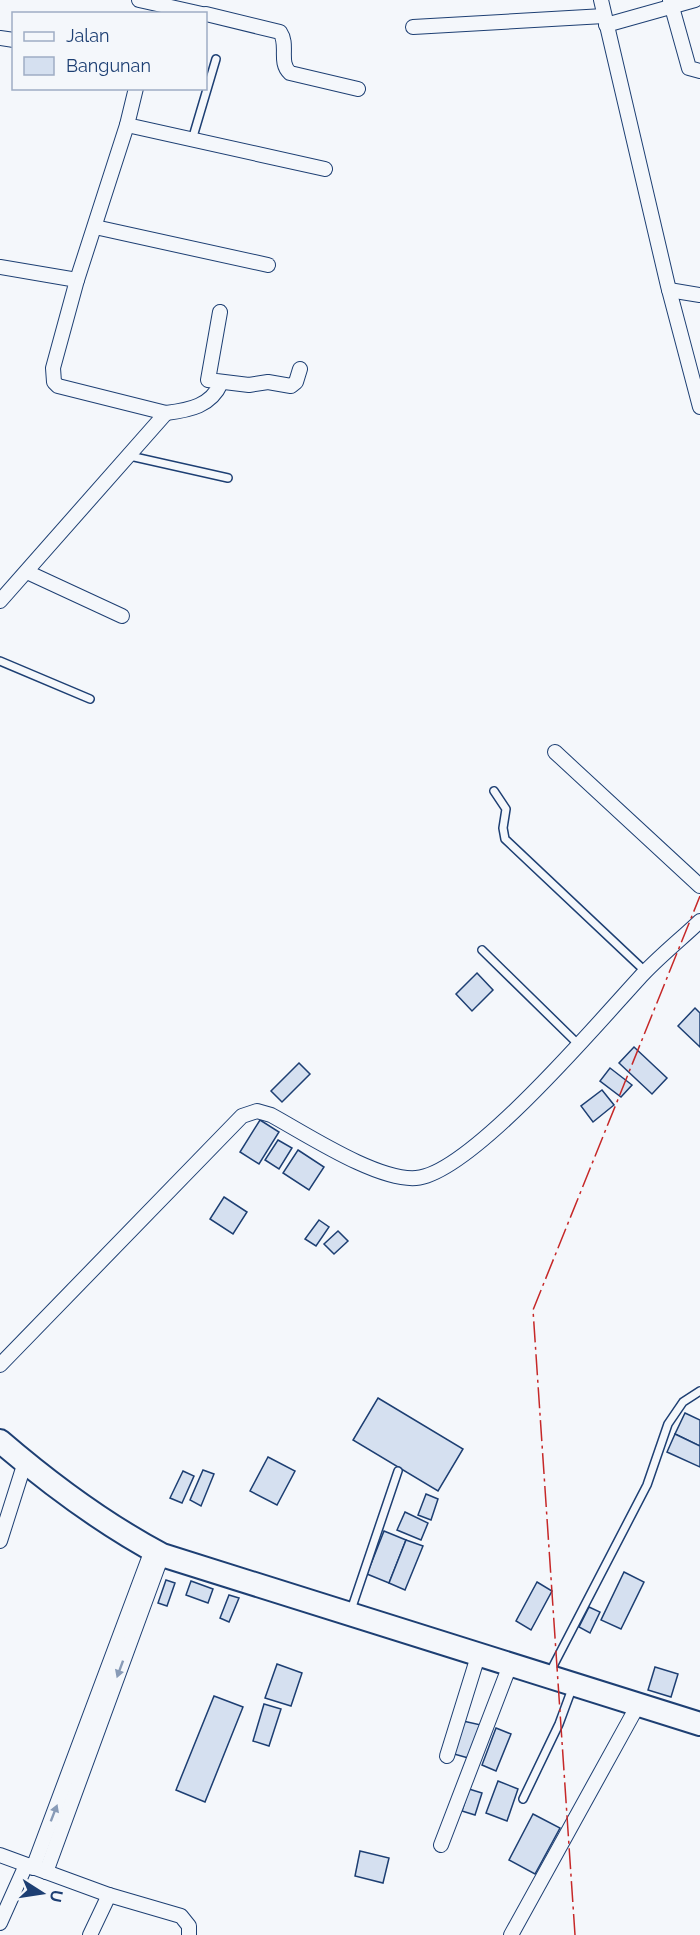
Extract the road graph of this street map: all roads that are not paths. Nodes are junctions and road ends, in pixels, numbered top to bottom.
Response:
1 (139, 0) edge
2 (601, 0) edge
3 (695, 0) edge
4 (671, 3) edge
5 (154, 8) edge
6 (187, 12) edge
7 (207, 15) edge
8 (605, 21) junction
9 (413, 27) dead end
10 (216, 59) dead end
11 (700, 71) edge
12 (207, 89) edge
13 (136, 90) edge
14 (207, 90) edge
15 (358, 90) dead end
16 (128, 125) junction
17 (192, 140) junction
18 (325, 169) dead end
19 (94, 227) junction
20 (268, 265) dead end
21 (0, 267) edge
22 (77, 280) junction
23 (669, 290) junction
24 (700, 295) edge
25 (220, 312) dead end
26 (300, 369) dead end
27 (221, 383) junction
28 (700, 407) edge
29 (166, 413) junction
30 (130, 456) junction
31 (228, 478) dead end
32 (27, 572) junction
33 (0, 601) edge
34 (122, 616) dead end
35 (0, 661) edge
36 (90, 699) dead end
37 (555, 752) dead end
38 (494, 791) dead end
39 (700, 886) edge
40 (700, 921) edge
41 (482, 950) dead end
42 (646, 972) junction
43 (578, 1044) junction
44 (0, 1365) edge
45 (700, 1391) edge
46 (0, 1441) edge
47 (25, 1462) junction
48 (398, 1471) dead end
49 (0, 1541) edge
50 (157, 1552) junction
51 (349, 1615) junction
52 (478, 1656) junction
53 (510, 1665) junction
54 (548, 1677) junction
55 (573, 1686) junction
56 (638, 1705) junction
57 (700, 1724) edge
58 (447, 1756) dead end
59 (523, 1798) dead end
60 (441, 1845) dead end
61 (0, 1855) edge
62 (35, 1868) junction
63 (109, 1895) junction
64 (0, 1923) edge
65 (90, 1935) edge
66 (189, 1935) edge
67 (511, 1935) edge

1 - 5 street
2 - 8 street
3 - 4 street
4 - 8 street
4 - 11 street
5 - 6 street
7 - 15 street
8 - 9 street
8 - 23 street
10 - 12 lane
13 - 16 street
14 - 17 lane
16 - 17 street
16 - 19 street
17 - 18 street
19 - 20 street
19 - 22 street
21 - 22 street
22 - 29 street
23 - 24 street
23 - 28 street
25 - 27 street
26 - 27 street
27 - 29 street
29 - 30 street
30 - 31 lane
30 - 32 street
32 - 33 street
32 - 34 street
35 - 36 lane
37 - 39 street
38 - 42 lane
40 - 42 street
41 - 43 lane
42 - 43 street
43 - 44 street
45 - 54 lane
46 - 47 highway
47 - 49 street
47 - 50 highway
48 - 51 lane
50 - 51 highway
50 - 62 street
51 - 52 highway
52 - 53 highway
52 - 58 street
53 - 54 highway
53 - 60 street
54 - 55 highway
55 - 56 highway
55 - 59 lane
56 - 57 highway
56 - 67 street
61 - 62 street
62 - 63 street
62 - 64 street
63 - 65 street
63 - 66 street

